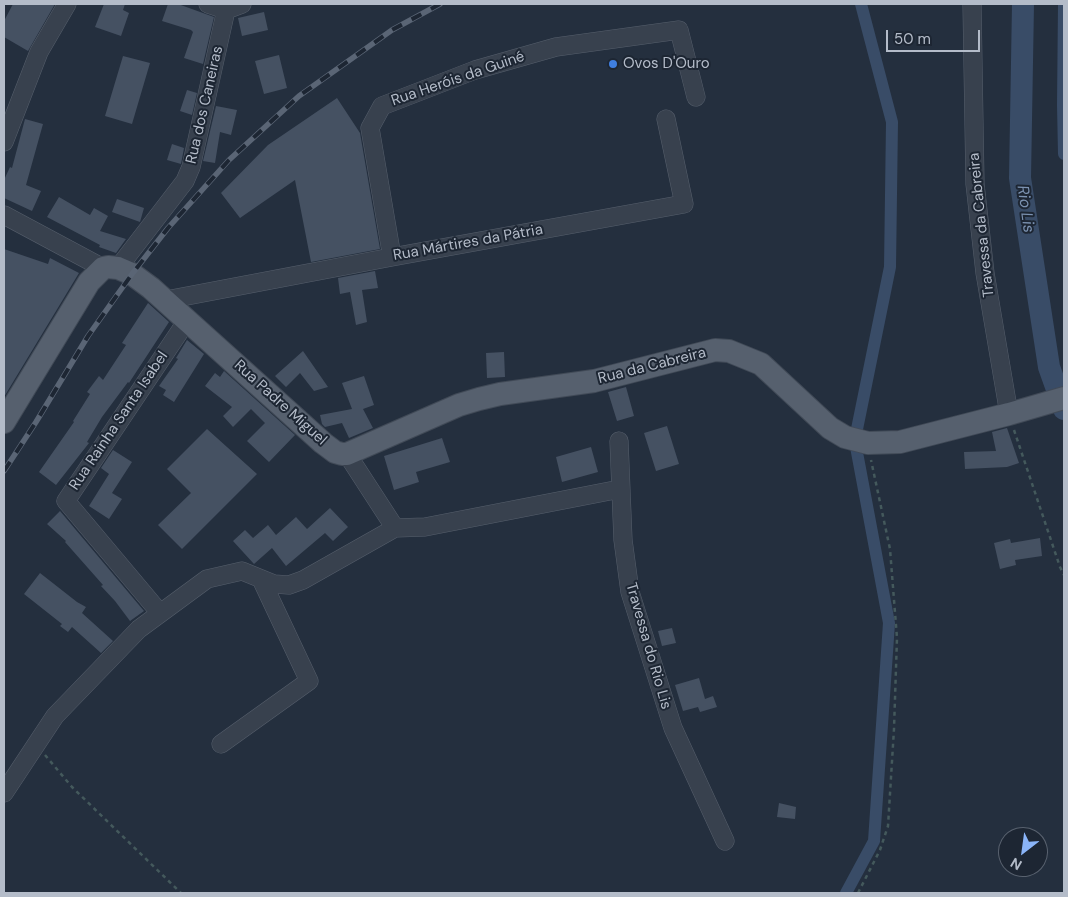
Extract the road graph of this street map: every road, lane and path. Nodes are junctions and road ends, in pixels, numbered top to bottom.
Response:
1 (67, 4) edge
2 (208, 4) edge
3 (972, 4) edge
4 (234, 7) edge
5 (696, 97) dead end
6 (666, 119) dead end
7 (4, 142) edge
8 (4, 215) edge
9 (392, 257) junction
10 (110, 268) junction
11 (166, 300) junction
12 (188, 319) junction
13 (1064, 398) edge
14 (1017, 411) junction
15 (4, 422) edge
16 (619, 441) dead end
17 (868, 444) junction
18 (347, 454) junction
19 (620, 489) junction
20 (395, 528) junction
21 (1064, 575) edge
22 (261, 579) junction
23 (160, 613) junction
24 (36, 744) junction
25 (221, 744) dead end
26 (4, 793) edge
27 (725, 841) dead end
28 (182, 893) edge
29 (858, 893) edge

1 - 7 street
2 - 4 street
3 - 14 street, Travessa da Cabreira
4 - 10 street, Rua dos Caneiras
5 - 9 street, Rua Heróis da Guiné
6 - 9 street, Rua Mártires da Pátria
8 - 10 street
9 - 11 street, Rua Mártires da Pátria
10 - 11 main road, Rua Padre Miguel
10 - 15 main road
11 - 12 main road, Rua Padre Miguel
12 - 18 main road, Rua Padre Miguel
12 - 23 street, Rua Rainha Santa Isabel
13 - 14 main road, Rua da Cabreira
14 - 17 main road, Rua da Cabreira
14 - 21 path
16 - 19 street, Travessa do Rio Lis
17 - 18 main road, Rua da Cabreira
17 - 29 path
18 - 20 street
19 - 20 street
19 - 27 street, Travessa do Rio Lis
20 - 22 street
22 - 23 street
22 - 25 street
23 - 24 street
24 - 26 street
24 - 28 path

